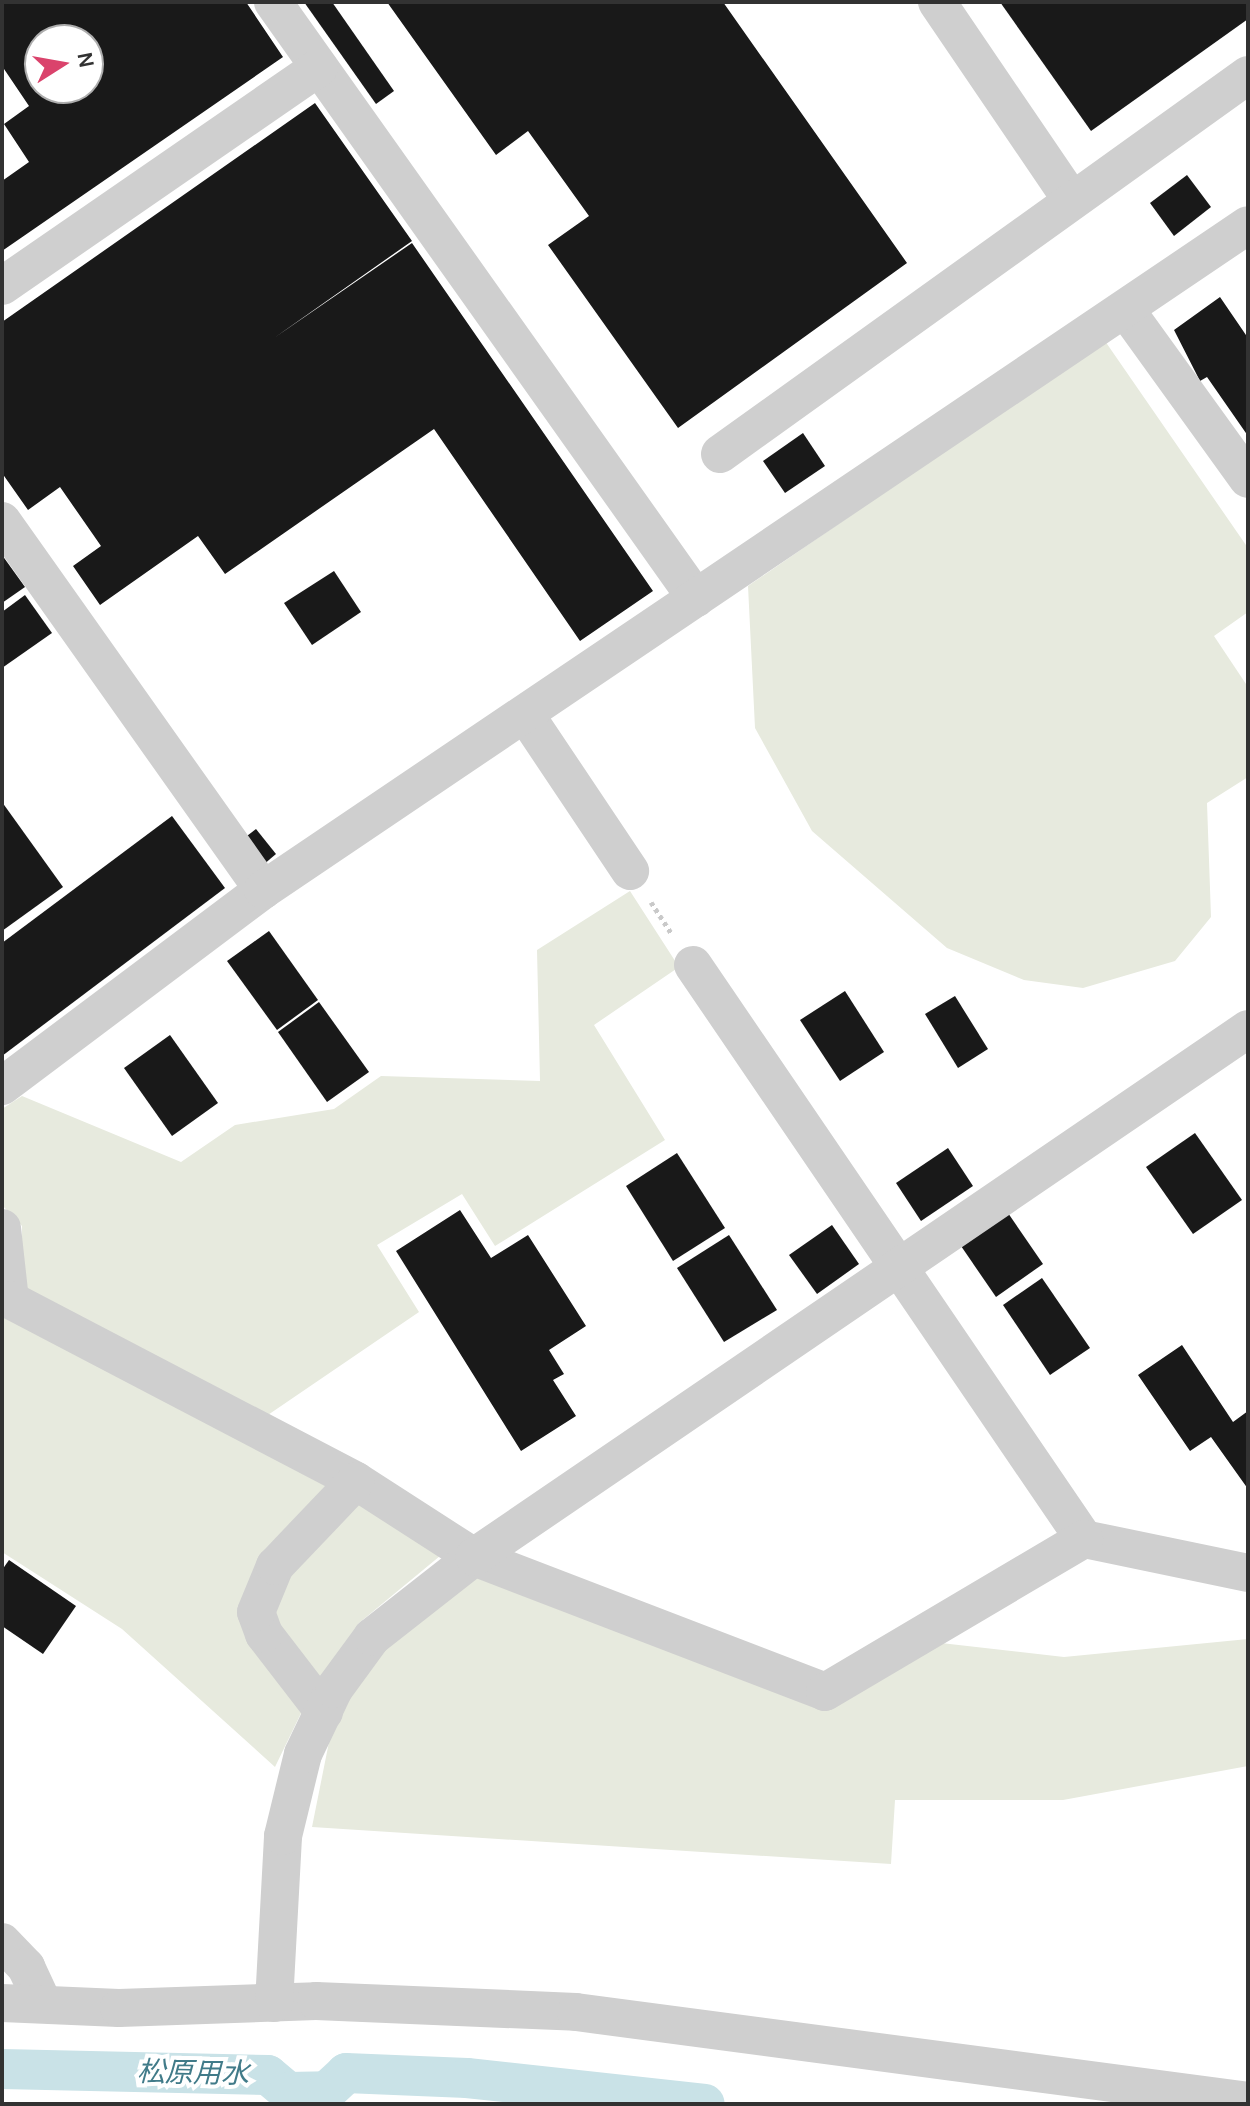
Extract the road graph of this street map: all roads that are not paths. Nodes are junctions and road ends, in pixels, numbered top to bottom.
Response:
1 (273, 2) edge
2 (937, 2) edge
3 (319, 67) junction
4 (1248, 75) edge
5 (1072, 201) junction
6 (1248, 225) edge
7 (2, 286) edge
8 (1126, 310) junction
9 (720, 454) dead end
10 (1248, 479) edge
11 (2, 521) edge
12 (696, 598) junction
13 (525, 714) junction
14 (630, 871) road end
15 (263, 890) junction
16 (693, 965) road end
17 (1248, 1029) edge
18 (2, 1086) edge
19 (2, 1228) edge
20 (903, 1264) junction
21 (356, 1481) junction
22 (1084, 1539) junction
23 (474, 1557) junction
24 (1248, 1573) edge
25 (324, 1712) junction
26 (2, 1942) edge
27 (2, 2003) edge
28 (43, 2003) junction
29 (274, 2003) junction
30 (1248, 2101) edge

1 - 3 street
2 - 5 street
3 - 7 street
3 - 12 street
4 - 5 street
5 - 9 street
6 - 8 street
8 - 10 street
8 - 12 street
11 - 15 street
12 - 13 street
13 - 14 street
13 - 15 street
15 - 18 street
16 - 20 street
17 - 20 street
19 - 21 street
20 - 22 street
20 - 23 street
21 - 23 street
21 - 25 street
22 - 23 street
22 - 24 street
23 - 25 street
25 - 29 street
26 - 28 street
27 - 28 street
28 - 29 street
29 - 30 street

